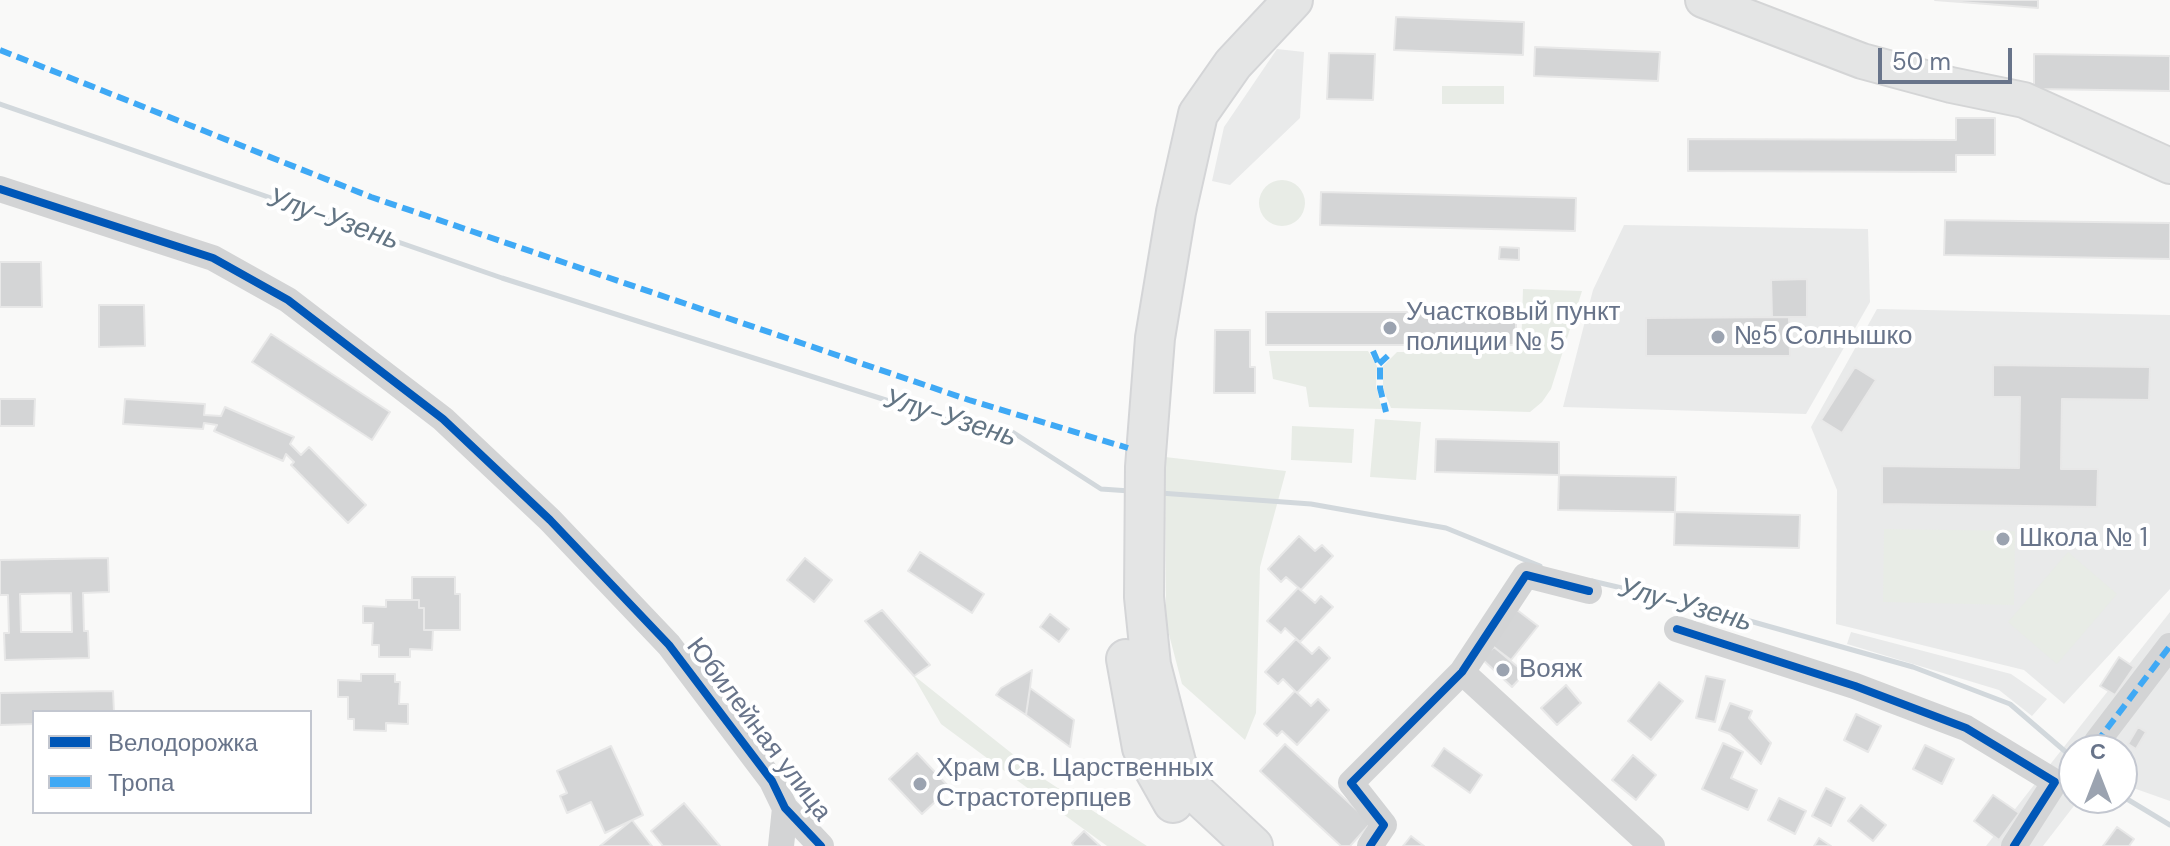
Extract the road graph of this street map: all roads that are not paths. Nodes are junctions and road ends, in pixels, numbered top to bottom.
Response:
1 (1281, 0) edge
2 (1293, 0) edge
3 (1703, 0) edge
4 (2170, 166) edge
5 (0, 189) edge
6 (1137, 466) junction
7 (1589, 591) dead end
8 (1677, 629) dead end
9 (2170, 646) edge
10 (1462, 672) junction
11 (2103, 734) edge
12 (785, 808) junction
13 (1236, 843) edge
14 (2016, 845) edge
15 (781, 846) edge
16 (821, 846) edge
17 (1370, 846) edge
18 (1652, 846) edge

1 - 6 highway
2 - 6 highway
3 - 4 main road
5 - 12 street, Юбилейная улица
6 - 13 highway
7 - 10 street
8 - 14 street
9 - 11 street
10 - 17 street
10 - 18 street
12 - 15 street
12 - 16 street, Юбилейная улица

